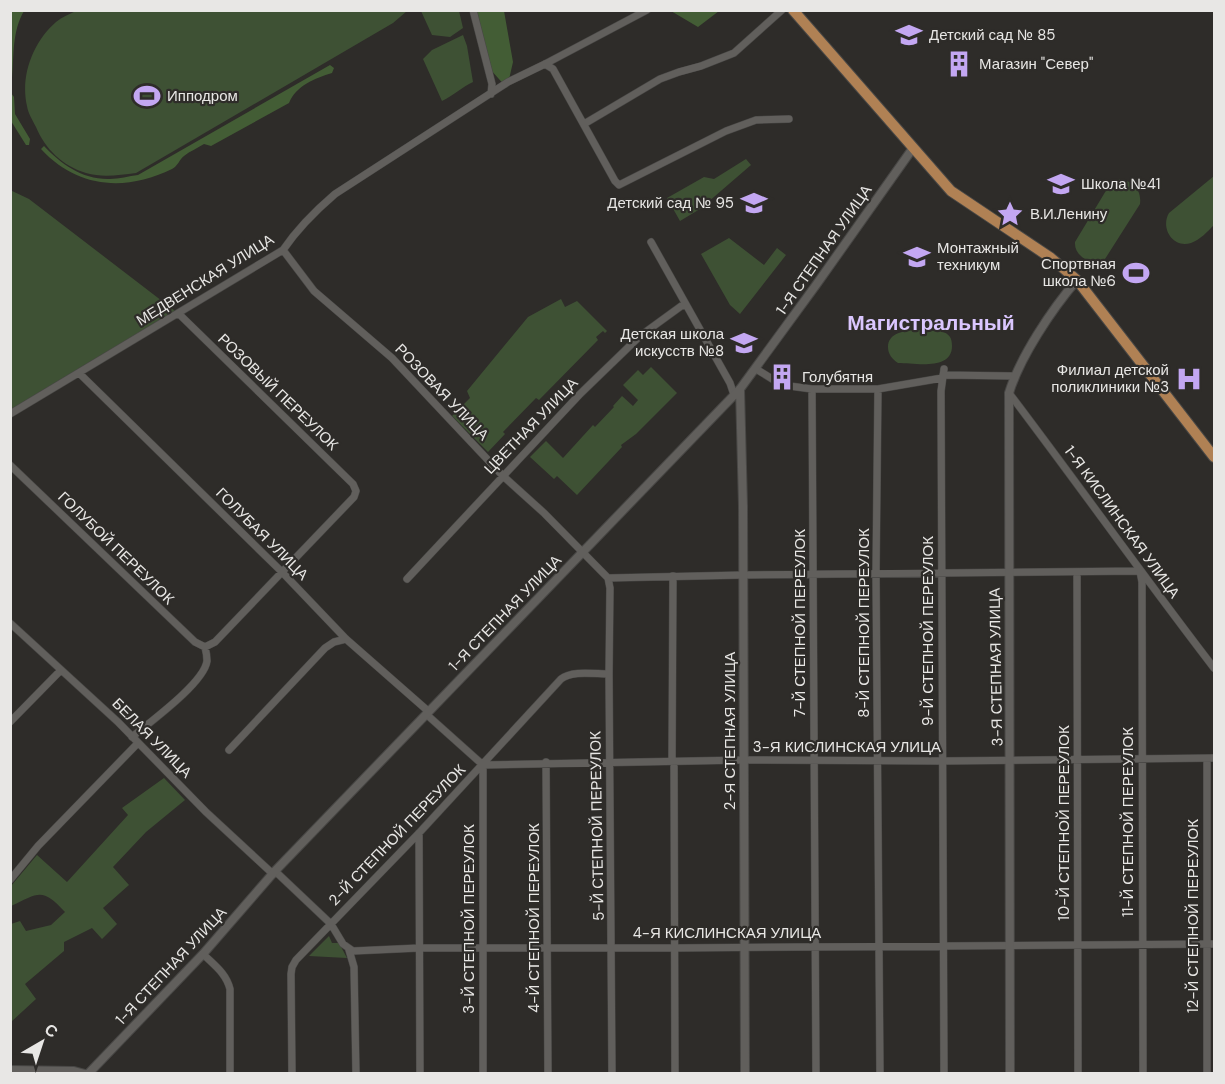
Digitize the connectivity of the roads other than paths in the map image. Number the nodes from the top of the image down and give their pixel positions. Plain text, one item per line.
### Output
1 (473, 10) edge
2 (647, 10) edge
3 (782, 10) edge
4 (793, 10) edge
5 (545, 64) junction
6 (491, 94) junction
7 (789, 119) dead end
8 (584, 124) junction
9 (913, 148) junction
10 (651, 242) dead end
11 (283, 250) junction
12 (1077, 280) junction
13 (684, 304) junction
14 (179, 314) junction
15 (756, 369) junction
16 (79, 373) junction
17 (943, 374) junction
18 (1014, 376) junction
19 (812, 388) junction
20 (878, 389) junction
21 (737, 392) junction
22 (1009, 393) junction
23 (10, 414) edge
24 (1215, 457) edge
25 (10, 465) edge
26 (502, 476) junction
27 (582, 553) junction
28 (1140, 571) junction
29 (282, 572) junction
30 (876, 573) junction
31 (1008, 573) junction
32 (1077, 573) junction
33 (743, 574) junction
34 (813, 574) junction
35 (941, 574) junction
36 (673, 576) junction
37 (608, 578) junction
38 (408, 579) dead end
39 (10, 623) edge
40 (346, 639) junction
41 (205, 647) junction
42 (1215, 668) edge
43 (61, 670) junction
44 (609, 674) junction
45 (427, 713) junction
46 (10, 722) edge
47 (135, 740) junction
48 (230, 750) dead end
49 (1211, 758) edge
50 (1141, 759) junction
51 (744, 760) junction
52 (1077, 760) junction
53 (673, 761) junction
54 (814, 761) junction
55 (878, 761) junction
56 (942, 761) junction
57 (1010, 761) junction
58 (546, 762) junction
59 (610, 762) junction
60 (483, 765) junction
61 (419, 833) junction
62 (274, 873) junction
63 (10, 880) edge
64 (331, 924) junction
65 (1206, 944) junction
66 (1215, 944) edge
67 (1010, 945) junction
68 (1078, 945) junction
69 (1142, 945) junction
70 (815, 946) junction
71 (879, 946) junction
72 (943, 946) junction
73 (611, 947) junction
74 (744, 947) junction
75 (419, 948) junction
76 (675, 948) junction
77 (482, 949) junction
78 (547, 949) junction
79 (349, 950) junction
80 (203, 954) junction
81 (10, 1070) edge
82 (86, 1074) edge
83 (230, 1074) edge
84 (292, 1074) edge
85 (356, 1074) edge
86 (420, 1074) edge
87 (483, 1074) edge
88 (548, 1074) edge
89 (612, 1074) edge
90 (675, 1074) edge
91 (745, 1074) edge
92 (816, 1074) edge
93 (880, 1074) edge
94 (944, 1074) edge
95 (1010, 1074) edge
96 (1078, 1074) edge
97 (1143, 1074) edge
98 (1207, 1074) edge

1 - 6 street
2 - 5 street, МЕДВЕНСКАЯ УЛИЦА
3 - 8 street
4 - 9 main road
5 - 6 street, МЕДВЕНСКАЯ УЛИЦА
5 - 8 street
6 - 11 street, МЕДВЕНСКАЯ УЛИЦА
7 - 8 street
9 - 12 main road
9 - 15 street, 1-Я СТЕПНАЯ УЛИЦА
10 - 13 street
11 - 14 street, МЕДВЕНСКАЯ УЛИЦА
11 - 26 street, РОЗОВАЯ УЛИЦА
12 - 18 street, 3-Я СТЕПНАЯ УЛИЦА
12 - 24 main road
13 - 21 street
13 - 26 street, ЦВЕТНАЯ УЛИЦА
14 - 16 street, МЕДВЕНСКАЯ УЛИЦА
14 - 29 street, РОЗОВЫЙ ПЕРЕУЛОК
15 - 19 street
15 - 21 street, 1-Я СТЕПНАЯ УЛИЦА
16 - 23 street, МЕДВЕНСКАЯ УЛИЦА
16 - 29 street, ГОЛУБАЯ УЛИЦА
17 - 18 street
17 - 20 street
17 - 35 street, 9-Й СТЕПНОЙ ПЕРЕУЛОК
18 - 22 street, 3-Я СТЕПНАЯ УЛИЦА
19 - 20 street
19 - 34 street, 7-Й СТЕПНОЙ ПЕРЕУЛОК
20 - 30 street, 8-Й СТЕПНОЙ ПЕРЕУЛОК
21 - 27 street, 1-Я СТЕПНАЯ УЛИЦА
21 - 33 street, 2-Я СТЕПНАЯ УЛИЦА
22 - 28 street, 1-Я КИСЛИНСКАЯ УЛИЦА
22 - 31 street, 3-Я СТЕПНАЯ УЛИЦА
25 - 41 street, ГОЛУБОЙ ПЕРЕУЛОК
26 - 27 street, РОЗОВАЯ УЛИЦА
26 - 38 street, ЦВЕТНАЯ УЛИЦА
27 - 37 street, РОЗОВАЯ УЛИЦА
27 - 45 street, 1-Я СТЕПНАЯ УЛИЦА
28 - 32 street
28 - 42 street, 1-Я КИСЛИНСКАЯ УЛИЦА
28 - 50 street, 11-Й СТЕПНОЙ ПЕРЕУЛОК
29 - 40 street, ГОЛУБАЯ УЛИЦА
29 - 41 street
30 - 34 street
30 - 35 street
30 - 55 street, 8-Й СТЕПНОЙ ПЕРЕУЛОК
31 - 32 street
31 - 35 street
31 - 57 street, 3-Я СТЕПНАЯ УЛИЦА
32 - 52 street, 10-Й СТЕПНОЙ ПЕРЕУЛОК
33 - 34 street
33 - 36 street
33 - 51 street, 2-Я СТЕПНАЯ УЛИЦА
34 - 54 street, 7-Й СТЕПНОЙ ПЕРЕУЛОК
35 - 56 street, 9-Й СТЕПНОЙ ПЕРЕУЛОК
36 - 37 street
36 - 53 street
37 - 44 street, 5-Й СТЕПНОЙ ПЕРЕУЛОК
39 - 43 street, БЕЛАЯ УЛИЦА
40 - 45 street, ГОЛУБАЯ УЛИЦА
40 - 48 street
41 - 47 street
43 - 46 street
43 - 47 street, БЕЛАЯ УЛИЦА
44 - 59 street, 5-Й СТЕПНОЙ ПЕРЕУЛОК
44 - 60 street, 2-Й СТЕПНОЙ ПЕРЕУЛОК
45 - 60 street
45 - 62 street, 1-Я СТЕПНАЯ УЛИЦА
47 - 62 street, БЕЛАЯ УЛИЦА
47 - 63 street
49 - 50 street, 3-Я КИСЛИНСКАЯ УЛИЦА
49 - 65 street, 12-Й СТЕПНОЙ ПЕРЕУЛОК
50 - 52 street, 3-Я КИСЛИНСКАЯ УЛИЦА
50 - 69 street, 11-Й СТЕПНОЙ ПЕРЕУЛОК
51 - 53 street, 3-Я КИСЛИНСКАЯ УЛИЦА
51 - 54 street, 3-Я КИСЛИНСКАЯ УЛИЦА
51 - 74 street, 2-Я СТЕПНАЯ УЛИЦА
52 - 57 street, 3-Я КИСЛИНСКАЯ УЛИЦА
52 - 68 street, 10-Й СТЕПНОЙ ПЕРЕУЛОК
53 - 59 street, 3-Я КИСЛИНСКАЯ УЛИЦА
53 - 76 street
54 - 55 street, 3-Я КИСЛИНСКАЯ УЛИЦА
54 - 70 street, 7-Й СТЕПНОЙ ПЕРЕУЛОК
55 - 56 street, 3-Я КИСЛИНСКАЯ УЛИЦА
55 - 71 street, 8-Й СТЕПНОЙ ПЕРЕУЛОК
56 - 57 street, 3-Я КИСЛИНСКАЯ УЛИЦА
56 - 72 street, 9-Й СТЕПНОЙ ПЕРЕУЛОК
57 - 67 street, 3-Я СТЕПНАЯ УЛИЦА
58 - 59 street, 3-Я КИСЛИНСКАЯ УЛИЦА
58 - 60 street, 3-Я КИСЛИНСКАЯ УЛИЦА
58 - 78 street, 4-Й СТЕПНОЙ ПЕРЕУЛОК
59 - 73 street, 5-Й СТЕПНОЙ ПЕРЕУЛОК
60 - 61 street, 2-Й СТЕПНОЙ ПЕРЕУЛОК
60 - 77 street, 3-Й СТЕПНОЙ ПЕРЕУЛОК
61 - 64 street, 2-Й СТЕПНОЙ ПЕРЕУЛОК
61 - 75 street
62 - 64 street
62 - 80 street, 1-Я СТЕПНАЯ УЛИЦА
64 - 79 street
64 - 84 street, 2-Й СТЕПНОЙ ПЕРЕУЛОК
65 - 66 street, 4-Я КИСЛИНСКАЯ УЛИЦА
65 - 69 street, 4-Я КИСЛИНСКАЯ УЛИЦА
65 - 98 street, 12-Й СТЕПНОЙ ПЕРЕУЛОК
67 - 68 street, 4-Я КИСЛИНСКАЯ УЛИЦА
67 - 72 street, 4-Я КИСЛИНСКАЯ УЛИЦА
67 - 95 street, 3-Я СТЕПНАЯ УЛИЦА
68 - 69 street, 4-Я КИСЛИНСКАЯ УЛИЦА
68 - 96 street, 10-Й СТЕПНОЙ ПЕРЕУЛОК
69 - 97 street, 11-Й СТЕПНОЙ ПЕРЕУЛОК
70 - 71 street, 4-Я КИСЛИНСКАЯ УЛИЦА
70 - 74 street, 4-Я КИСЛИНСКАЯ УЛИЦА
70 - 92 street, 7-Й СТЕПНОЙ ПЕРЕУЛОК
71 - 72 street, 4-Я КИСЛИНСКАЯ УЛИЦА
71 - 93 street, 8-Й СТЕПНОЙ ПЕРЕУЛОК
72 - 94 street, 9-Й СТЕПНОЙ ПЕРЕУЛОК
73 - 76 street, 4-Я КИСЛИНСКАЯ УЛИЦА
73 - 78 street, 4-Я КИСЛИНСКАЯ УЛИЦА
73 - 89 street, 5-Й СТЕПНОЙ ПЕРЕУЛОК
74 - 76 street, 4-Я КИСЛИНСКАЯ УЛИЦА
74 - 91 street, 2-Я СТЕПНАЯ УЛИЦА
75 - 77 street, 4-Я КИСЛИНСКАЯ УЛИЦА
75 - 79 street, 4-Я КИСЛИНСКАЯ УЛИЦА
75 - 86 street
76 - 90 street
77 - 78 street, 4-Я КИСЛИНСКАЯ УЛИЦА
77 - 87 street, 3-Й СТЕПНОЙ ПЕРЕУЛОК
78 - 88 street, 4-Й СТЕПНОЙ ПЕРЕУЛОК
79 - 85 street
80 - 82 street, 1-Я СТЕПНАЯ УЛИЦА
80 - 83 street
81 - 82 street

